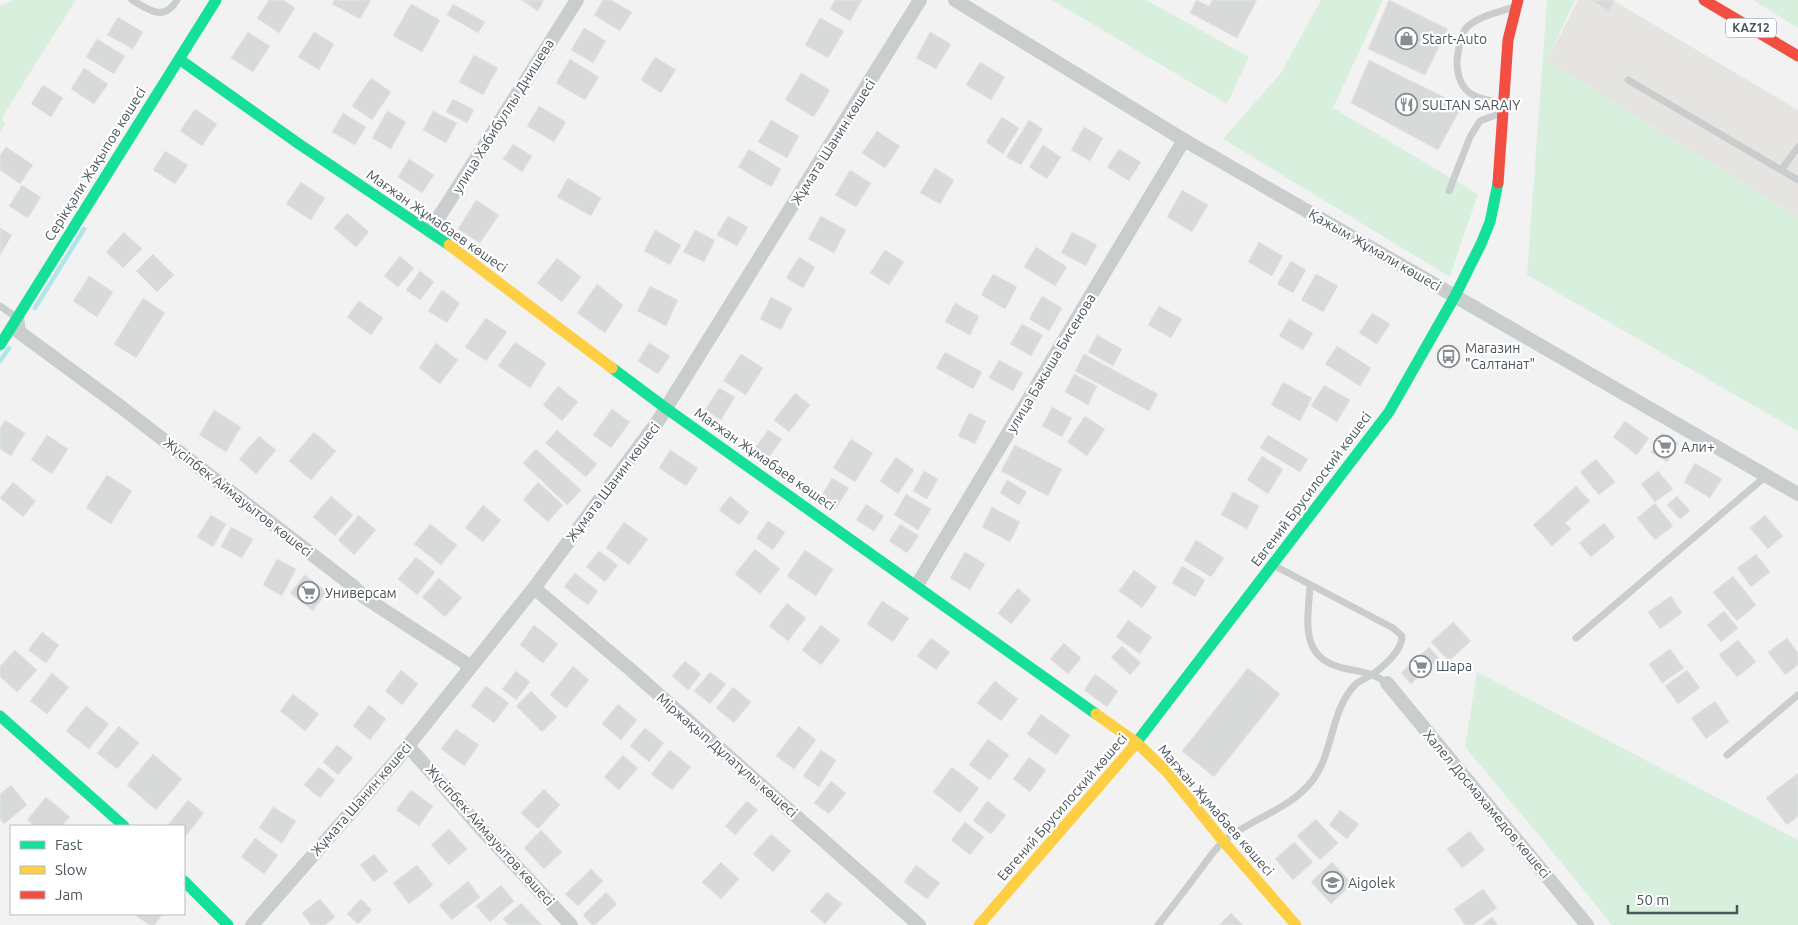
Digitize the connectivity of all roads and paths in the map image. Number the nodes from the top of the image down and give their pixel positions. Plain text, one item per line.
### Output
1 (132, 0) edge
2 (177, 0) edge
3 (216, 0) edge
4 (576, 0) edge
5 (920, 0) edge
6 (955, 0) edge
7 (1704, 0) edge
8 (1517, 3) edge
9 (1798, 56) edge
10 (179, 59) junction
11 (1628, 80) dead end
12 (1502, 108) junction
13 (1184, 140) junction
14 (1798, 146) edge
15 (1782, 169) junction
16 (1798, 180) edge
17 (1449, 191) dead end
18 (430, 231) junction
19 (1455, 296) junction
20 (0, 306) edge
21 (17, 318) junction
22 (0, 345) edge
23 (667, 408) junction
24 (1766, 476) junction
25 (1798, 494) edge
26 (1273, 565) junction
27 (1310, 585) junction
28 (917, 586) junction
29 (534, 588) junction
30 (1576, 638) dead end
31 (470, 666) junction
32 (1373, 674) junction
33 (1387, 682) joint
34 (1798, 695) edge
35 (0, 716) edge
36 (1137, 743) junction
37 (408, 746) junction
38 (1727, 755) dead end
39 (123, 825) edge
40 (1223, 842) junction
41 (185, 882) edge
42 (228, 925) edge
43 (252, 925) edge
44 (571, 925) edge
45 (919, 925) edge
46 (979, 925) edge
47 (1158, 925) edge
48 (1296, 925) edge
49 (1587, 925) edge

1 - 2 lane
3 - 10 street, Серікқали Жақыпов көшесі
4 - 18 street, улица Хабибуллы Днишева
5 - 23 street, Жұмата Шанин көшесі
6 - 13 street, Қажым Жұмали көшесі
7 - 9 street, KAZ12
8 - 12 street, Евгений Брусилоский көшесі
8 - 12 lane
10 - 18 street, Мағжан Жұмабаев көшесі
10 - 21 street, Серікқали Жақыпов көшесі
11 - 15 lane
12 - 17 lane
12 - 19 street, Евгений Брусилоский көшесі
13 - 19 street, Қажым Жұмали көшесі
13 - 28 street, улица Бакыша Бисенова
14 - 15 lane
15 - 16 lane
18 - 23 street, Мағжан Жұмабаев көшесі
19 - 24 street, Қажым Жұмали көшесі
19 - 26 street, Евгений Брусилоский көшесі
20 - 21 lane
21 - 22 street, Серікқали Жақыпов көшесі
21 - 31 street, Жүсіпбек Аймауытов көшесі
23 - 28 street, Мағжан Жұмабаев көшесі
23 - 29 street, Жұмата Шанин көшесі
24 - 25 street, Қажым Жұмали көшесі
24 - 30 lane
26 - 27 lane
26 - 36 street, Евгений Брусилоский көшесі
27 - 32 lane
27 - 32 lane
28 - 36 street, Мағжан Жұмабаев көшесі
29 - 31 street, Жұмата Шанин көшесі
29 - 45 street, Міржақып Дұлатұлы көшесі
31 - 37 street, Жұмата Шанин көшесі
32 - 33 lane
32 - 40 lane
33 - 49 street, Халел Досмахамедов көшесі
34 - 38 lane
35 - 39 street
36 - 40 street, Мағжан Жұмабаев көшесі
36 - 46 street, Евгений Брусилоский көшесі
37 - 43 street, Жұмата Шанин көшесі
37 - 44 street, Жүсіпбек Аймауытов көшесі
40 - 47 lane
40 - 48 street, Мағжан Жұмабаев көшесі
41 - 42 street

